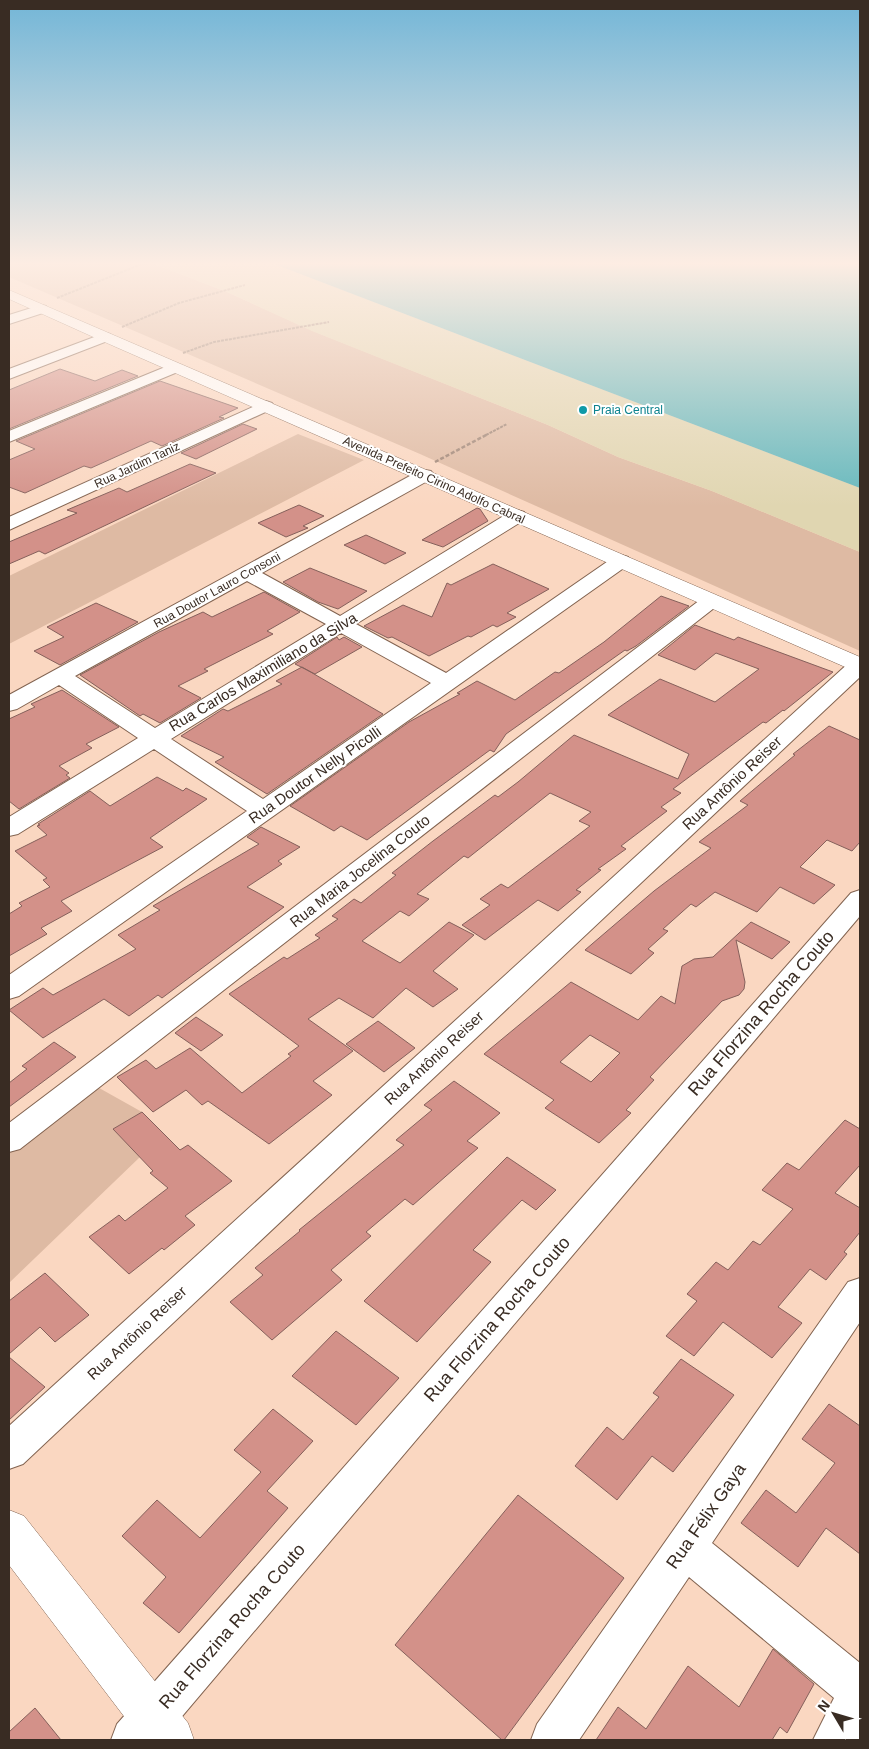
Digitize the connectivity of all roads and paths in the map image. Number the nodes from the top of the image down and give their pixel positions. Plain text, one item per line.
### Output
1 (84, 344) edge
2 (134, 344) edge
3 (211, 344) edge
4 (176, 362) junction
5 (9, 374) edge
6 (266, 406) junction
7 (507, 424) dead end
8 (9, 437) edge
9 (428, 470) junction
10 (517, 516) junction
11 (9, 524) edge
12 (621, 561) junction
13 (248, 572) junction
14 (711, 601) junction
15 (341, 624) junction
16 (860, 665) edge
17 (60, 676) junction
18 (447, 683) junction
19 (9, 704) edge
20 (154, 738) junction
21 (264, 811) junction
22 (9, 828) edge
23 (860, 899) edge
24 (9, 989) edge
25 (9, 1140) edge
26 (860, 1293) edge
27 (9, 1451) edge
28 (9, 1531) edge
29 (685, 1548) junction
30 (860, 1692) edge
31 (152, 1733) edge
32 (553, 1740) edge
33 (835, 1740) edge

1 - 5 street
2 - 4 main road, Avenida Prefeito Cirino Adolfo Cabral
3 - 4 path
4 - 6 main road, Avenida Prefeito Cirino Adolfo Cabral
4 - 8 street
6 - 9 main road, Avenida Prefeito Cirino Adolfo Cabral
6 - 11 street, Rua Jardim Taniz
7 - 9 path
9 - 10 main road, Avenida Prefeito Cirino Adolfo Cabral
9 - 13 street, Rua Doutor Lauro Consoni
10 - 12 main road, Avenida Prefeito Cirino Adolfo Cabral
10 - 15 street, Rua Carlos Maximiliano da Silva
12 - 14 main road, Avenida Prefeito Cirino Adolfo Cabral
12 - 18 street, Rua Doutor Nelly Picolli
13 - 15 street
13 - 17 street, Rua Doutor Lauro Consoni
14 - 16 main road, Avenida Prefeito Cirino Adolfo Cabral
14 - 25 street, Rua Maria Jocelina Couto
15 - 18 street
15 - 20 street, Rua Carlos Maximiliano da Silva
16 - 27 street, Rua Antônio Reiser
17 - 19 street, Rua Doutor Lauro Consoni
17 - 20 street
18 - 21 street, Rua Doutor Nelly Picolli
20 - 21 street
20 - 22 street, Rua Carlos Maximiliano da Silva
21 - 24 street, Rua Doutor Nelly Picolli
23 - 31 street, Rua Florzina Rocha Couto
26 - 29 street, Rua Félix Gaya
28 - 31 main road
29 - 30 street
29 - 32 street, Rua Félix Gaya
30 - 33 street

